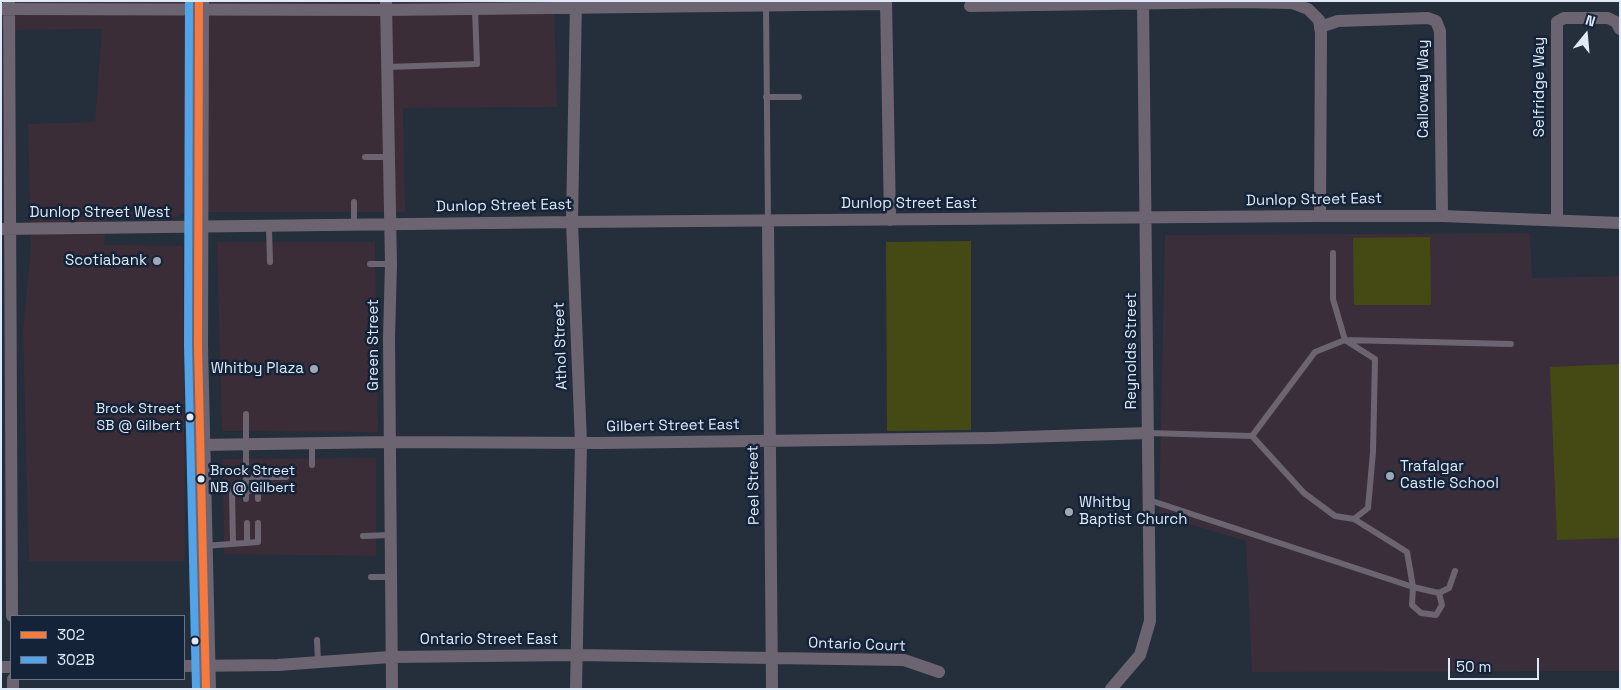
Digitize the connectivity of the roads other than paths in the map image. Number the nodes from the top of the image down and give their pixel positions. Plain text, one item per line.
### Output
1 (1143, 2) edge
2 (886, 3) edge
3 (576, 4) edge
4 (96, 5) edge
5 (199, 5) edge
6 (287, 5) edge
7 (386, 5) edge
8 (766, 6) junction
9 (970, 6) dead end
10 (6, 7) edge
11 (475, 9) junction
12 (1320, 27) junction
13 (1620, 30) edge
14 (387, 67) junction
15 (766, 97) junction
16 (799, 97) dead end
17 (365, 157) dead end
18 (388, 157) junction
19 (354, 202) dead end
20 (1320, 216) junction
21 (1442, 216) junction
22 (1147, 219) junction
23 (890, 220) junction
24 (1557, 220) junction
25 (768, 221) junction
26 (572, 222) junction
27 (1620, 223) edge
28 (389, 224) junction
29 (354, 225) junction
30 (269, 227) junction
31 (199, 228) junction
32 (5, 230) edge
33 (1333, 253) dead end
34 (270, 262) dead end
35 (370, 264) dead end
36 (391, 264) junction
37 (1345, 340) junction
38 (1511, 344) dead end
39 (246, 414) dead end
40 (1148, 434) junction
41 (1252, 436) junction
42 (769, 440) junction
43 (390, 442) junction
44 (581, 443) junction
45 (312, 444) junction
46 (199, 445) junction
47 (245, 445) junction
48 (6, 448) edge
49 (312, 465) dead end
50 (246, 477) junction
51 (286, 477) dead end
52 (246, 490) junction
53 (246, 499) dead end
54 (258, 499) dead end
55 (1149, 500) junction
56 (1354, 519) junction
57 (258, 522) dead end
58 (247, 523) dead end
59 (391, 535) junction
60 (363, 536) dead end
61 (247, 543) junction
62 (233, 544) junction
63 (203, 546) junction
64 (1455, 571) dead end
65 (371, 577) dead end
66 (391, 577) junction
67 (1413, 587) junction
68 (1439, 593) junction
69 (12, 615) edge
70 (317, 640) dead end
71 (576, 655) junction
72 (390, 657) junction
73 (773, 658) junction
74 (318, 661) junction
75 (185, 666) edge
76 (206, 666) junction
77 (939, 672) dead end
78 (206, 689) edge
79 (392, 689) edge
80 (576, 689) edge
81 (772, 689) edge
82 (1111, 689) edge

1 - 9 street
1 - 12 street
1 - 22 street, Reynolds Street
2 - 8 street
2 - 23 street
3 - 8 street
3 - 11 street
3 - 26 street, Athol Street
4 - 5 street
4 - 10 street
5 - 6 street
5 - 31 main road
6 - 7 street
7 - 11 street
7 - 14 street, Green Street
8 - 15 lane
10 - 32 street
11 - 14 lane
12 - 20 street
12 - 21 street, Calloway Way
13 - 24 street, Selfridge Way
14 - 18 street, Green Street
15 - 16 lane
15 - 25 lane
17 - 18 lane
18 - 28 street, Green Street
19 - 29 lane
20 - 21 street, Dunlop Street East
20 - 22 street, Dunlop Street East
21 - 24 street, Dunlop Street East
22 - 23 street, Dunlop Street East
22 - 40 street, Reynolds Street
23 - 25 street, Dunlop Street East
24 - 27 street, Dunlop Street East
25 - 26 street, Dunlop Street East
25 - 42 street, Peel Street
26 - 28 street, Dunlop Street East
26 - 44 street, Athol Street
28 - 29 street, Dunlop Street East
28 - 36 street, Green Street
29 - 30 street, Dunlop Street East
30 - 31 street, Dunlop Street East
30 - 34 lane
31 - 32 street, Dunlop Street West
31 - 46 main road
32 - 48 street
33 - 37 lane
35 - 36 lane
36 - 43 street, Green Street
37 - 38 lane
37 - 41 lane
37 - 56 lane
39 - 47 lane
40 - 41 lane
40 - 42 street, Gilbert Street East
40 - 55 street, Reynolds Street
41 - 56 lane
42 - 44 street, Gilbert Street East
42 - 73 street, Peel Street
43 - 44 street, Gilbert Street East
43 - 45 street, Gilbert Street East
43 - 59 street, Green Street
44 - 71 street, Athol Street
45 - 47 street, Gilbert Street East
45 - 49 lane
46 - 47 street, Gilbert Street East
46 - 63 main road
47 - 50 lane
48 - 69 street
50 - 51 lane
50 - 52 lane
52 - 53 lane
52 - 54 lane
52 - 62 lane
55 - 67 lane
55 - 82 street, Reynolds Street
56 - 67 lane
57 - 61 lane
58 - 61 lane
59 - 60 lane
59 - 66 street, Green Street
61 - 62 lane
62 - 63 lane
63 - 76 main road
64 - 68 lane
65 - 66 lane
66 - 72 street, Green Street
67 - 68 lane
67 - 68 lane
70 - 74 lane
71 - 72 street, Ontario Street East
71 - 73 street, Ontario Street East
71 - 80 street, Athol Street
72 - 74 street, Ontario Street East
72 - 79 street, Green Street
73 - 77 street, Ontario Court
73 - 81 street, Peel Street
74 - 76 street, Ontario Street East
75 - 76 street, Ontario Street East
76 - 78 main road

